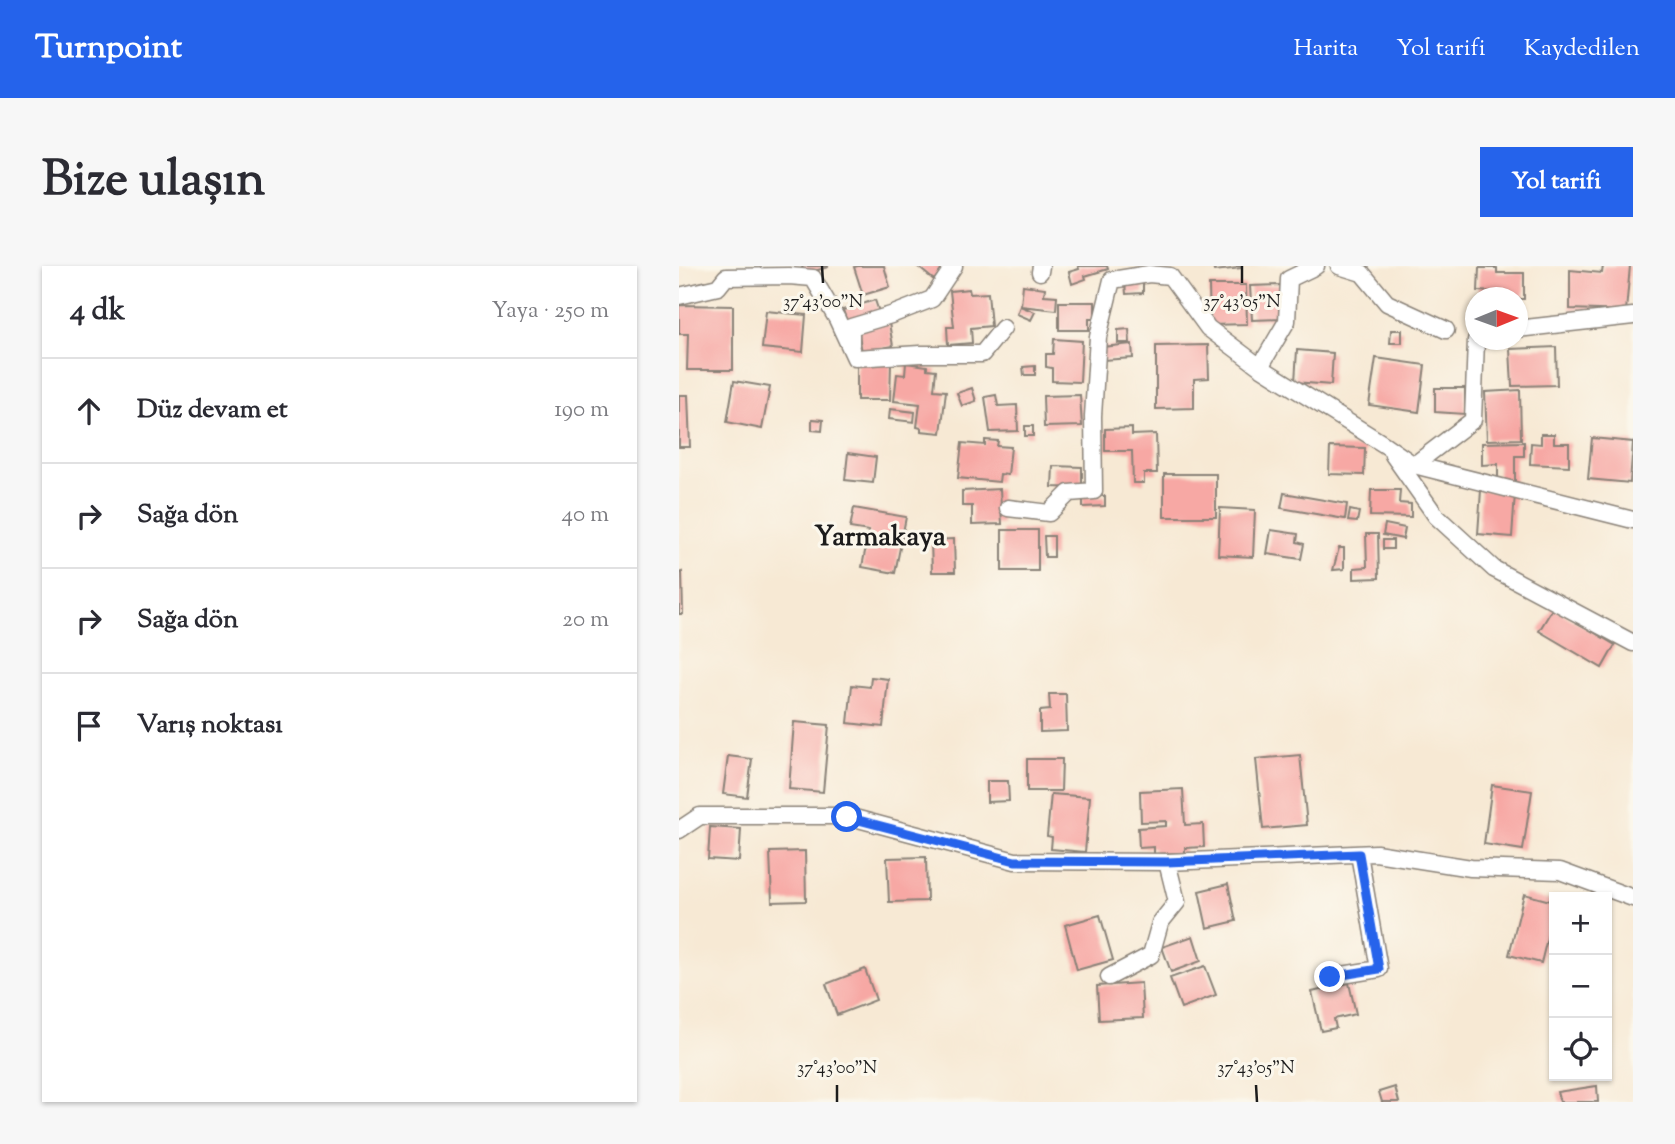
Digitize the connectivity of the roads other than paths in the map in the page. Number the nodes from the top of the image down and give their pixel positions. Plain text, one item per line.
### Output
1 (954, 266) edge
2 (1316, 266) edge
3 (1339, 266) edge
4 (1152, 270) edge
5 (726, 272) edge
6 (679, 296) edge
7 (1633, 316) edge
8 (1003, 328) dead end
9 (1528, 328) edge
10 (1446, 330) dead end
11 (852, 349) junction
12 (1476, 350) edge
13 (1260, 367) junction
14 (1385, 445) junction
15 (1414, 465) junction
16 (1008, 508) dead end
17 (1633, 520) edge
18 (1633, 643) edge
19 (679, 830) edge
20 (1359, 854) junction
21 (1167, 862) junction
22 (1633, 898) edge
23 (1109, 977) dead end
24 (1330, 977) dead end

1 - 11 street
2 - 13 street
3 - 10 street
4 - 13 street
4 - 16 street
5 - 6 street
5 - 11 street
7 - 9 street
8 - 11 street
12 - 15 street
13 - 14 street
14 - 15 street
14 - 18 street
15 - 17 street
19 - 21 street
20 - 21 street
20 - 22 street
20 - 24 street
21 - 23 street

